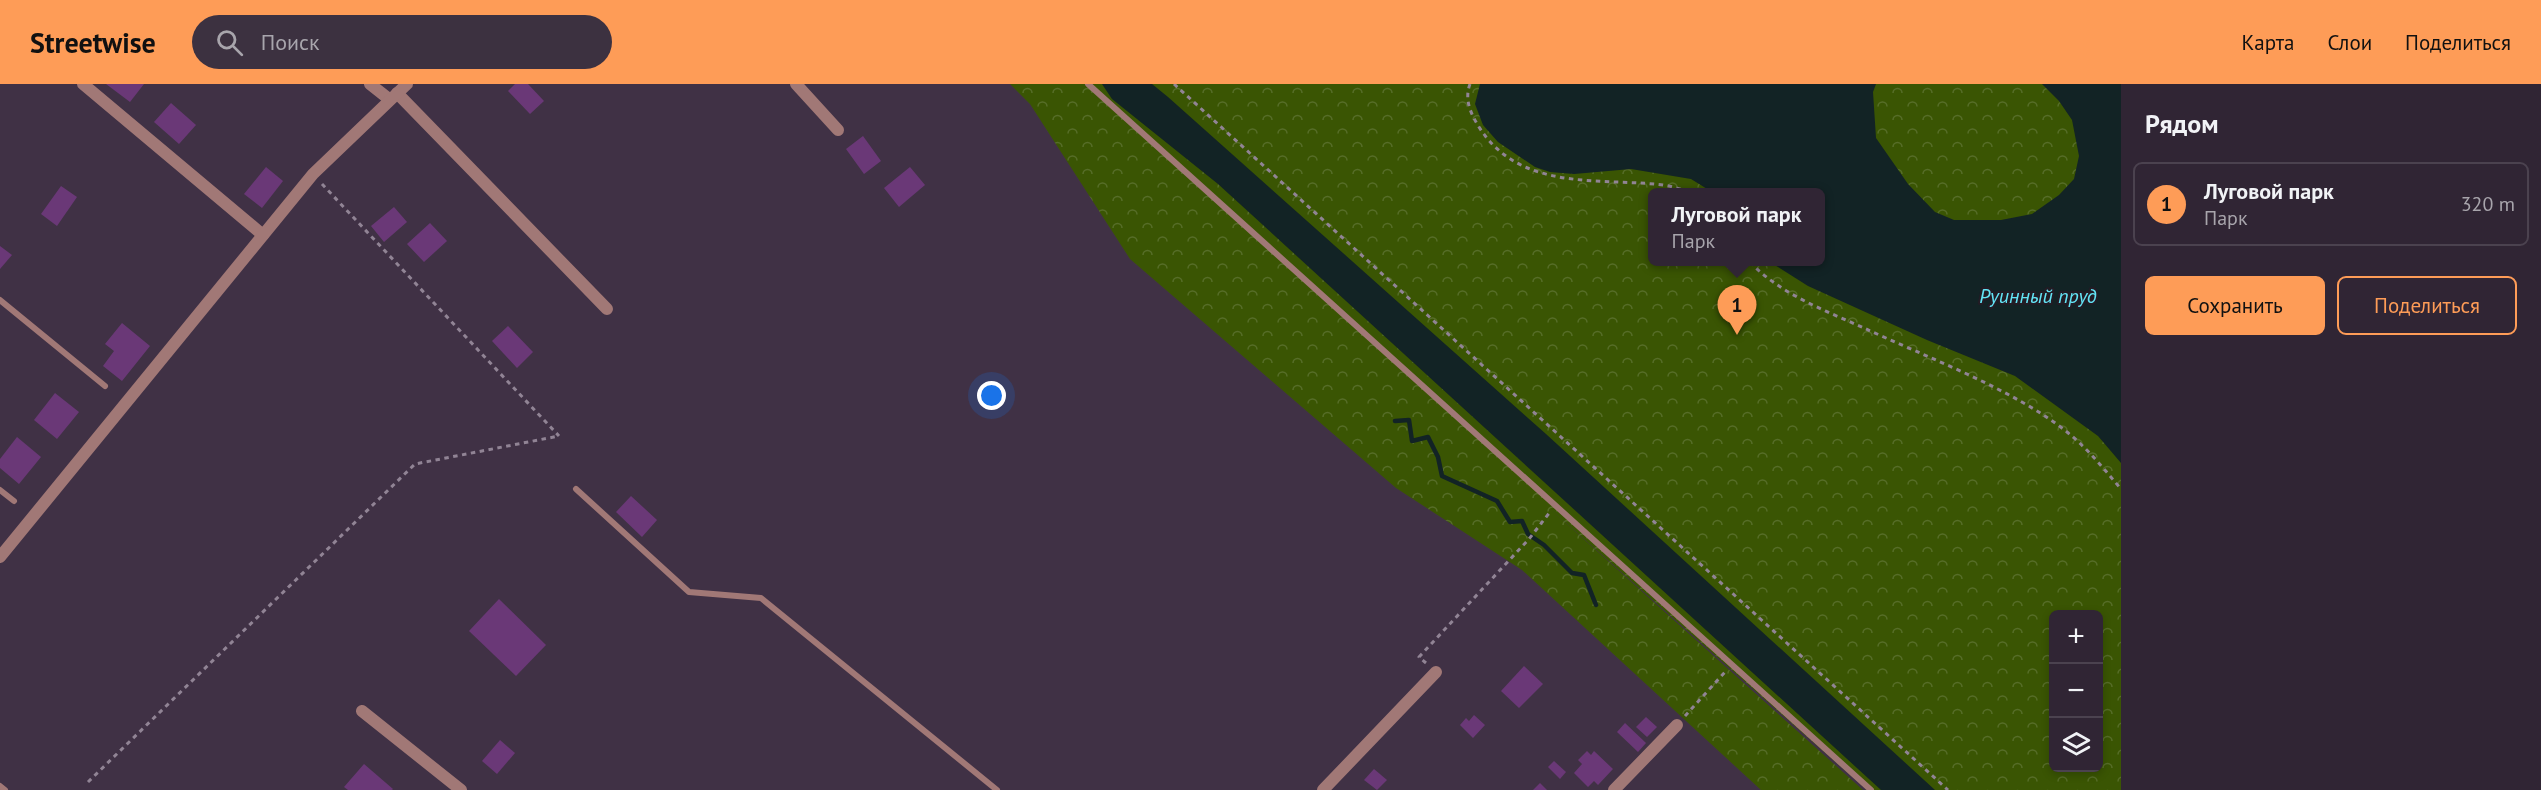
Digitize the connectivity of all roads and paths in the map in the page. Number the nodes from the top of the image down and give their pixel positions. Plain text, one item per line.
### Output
1 (83, 84) edge
2 (370, 84) edge
3 (407, 84) edge
4 (796, 84) edge
5 (1088, 84) edge
6 (1174, 84) edge
7 (1470, 84) edge
8 (393, 96) junction
9 (838, 130) dead end
10 (313, 174) junction
11 (1676, 188) edge
12 (263, 235) junction
13 (1756, 266) edge
14 (0, 300) edge
15 (607, 309) dead end
16 (105, 386) dead end
17 (0, 489) edge
18 (576, 489) dead end
19 (2121, 489) edge
20 (14, 501) dead end
21 (1555, 505) junction
22 (0, 557) edge
23 (1732, 664) junction
24 (1436, 672) joint
25 (362, 711) dead end
26 (1677, 725) joint
27 (88, 782) dead end
28 (0, 786) edge
29 (5, 790) edge
30 (461, 790) edge
31 (997, 790) edge
32 (1323, 790) edge
33 (1614, 790) edge
34 (1872, 790) edge
35 (1948, 790) edge

1 - 12 street
2 - 8 street
3 - 8 street
4 - 9 street
5 - 21 lane
6 - 35 path
7 - 11 path
8 - 10 street
8 - 15 street
10 - 12 street
10 - 27 path
12 - 22 street
13 - 19 path
14 - 16 lane
17 - 20 lane
18 - 31 lane
21 - 23 lane
21 - 24 path
23 - 26 path
23 - 34 lane
24 - 32 street
25 - 30 street
26 - 33 street
28 - 29 lane

